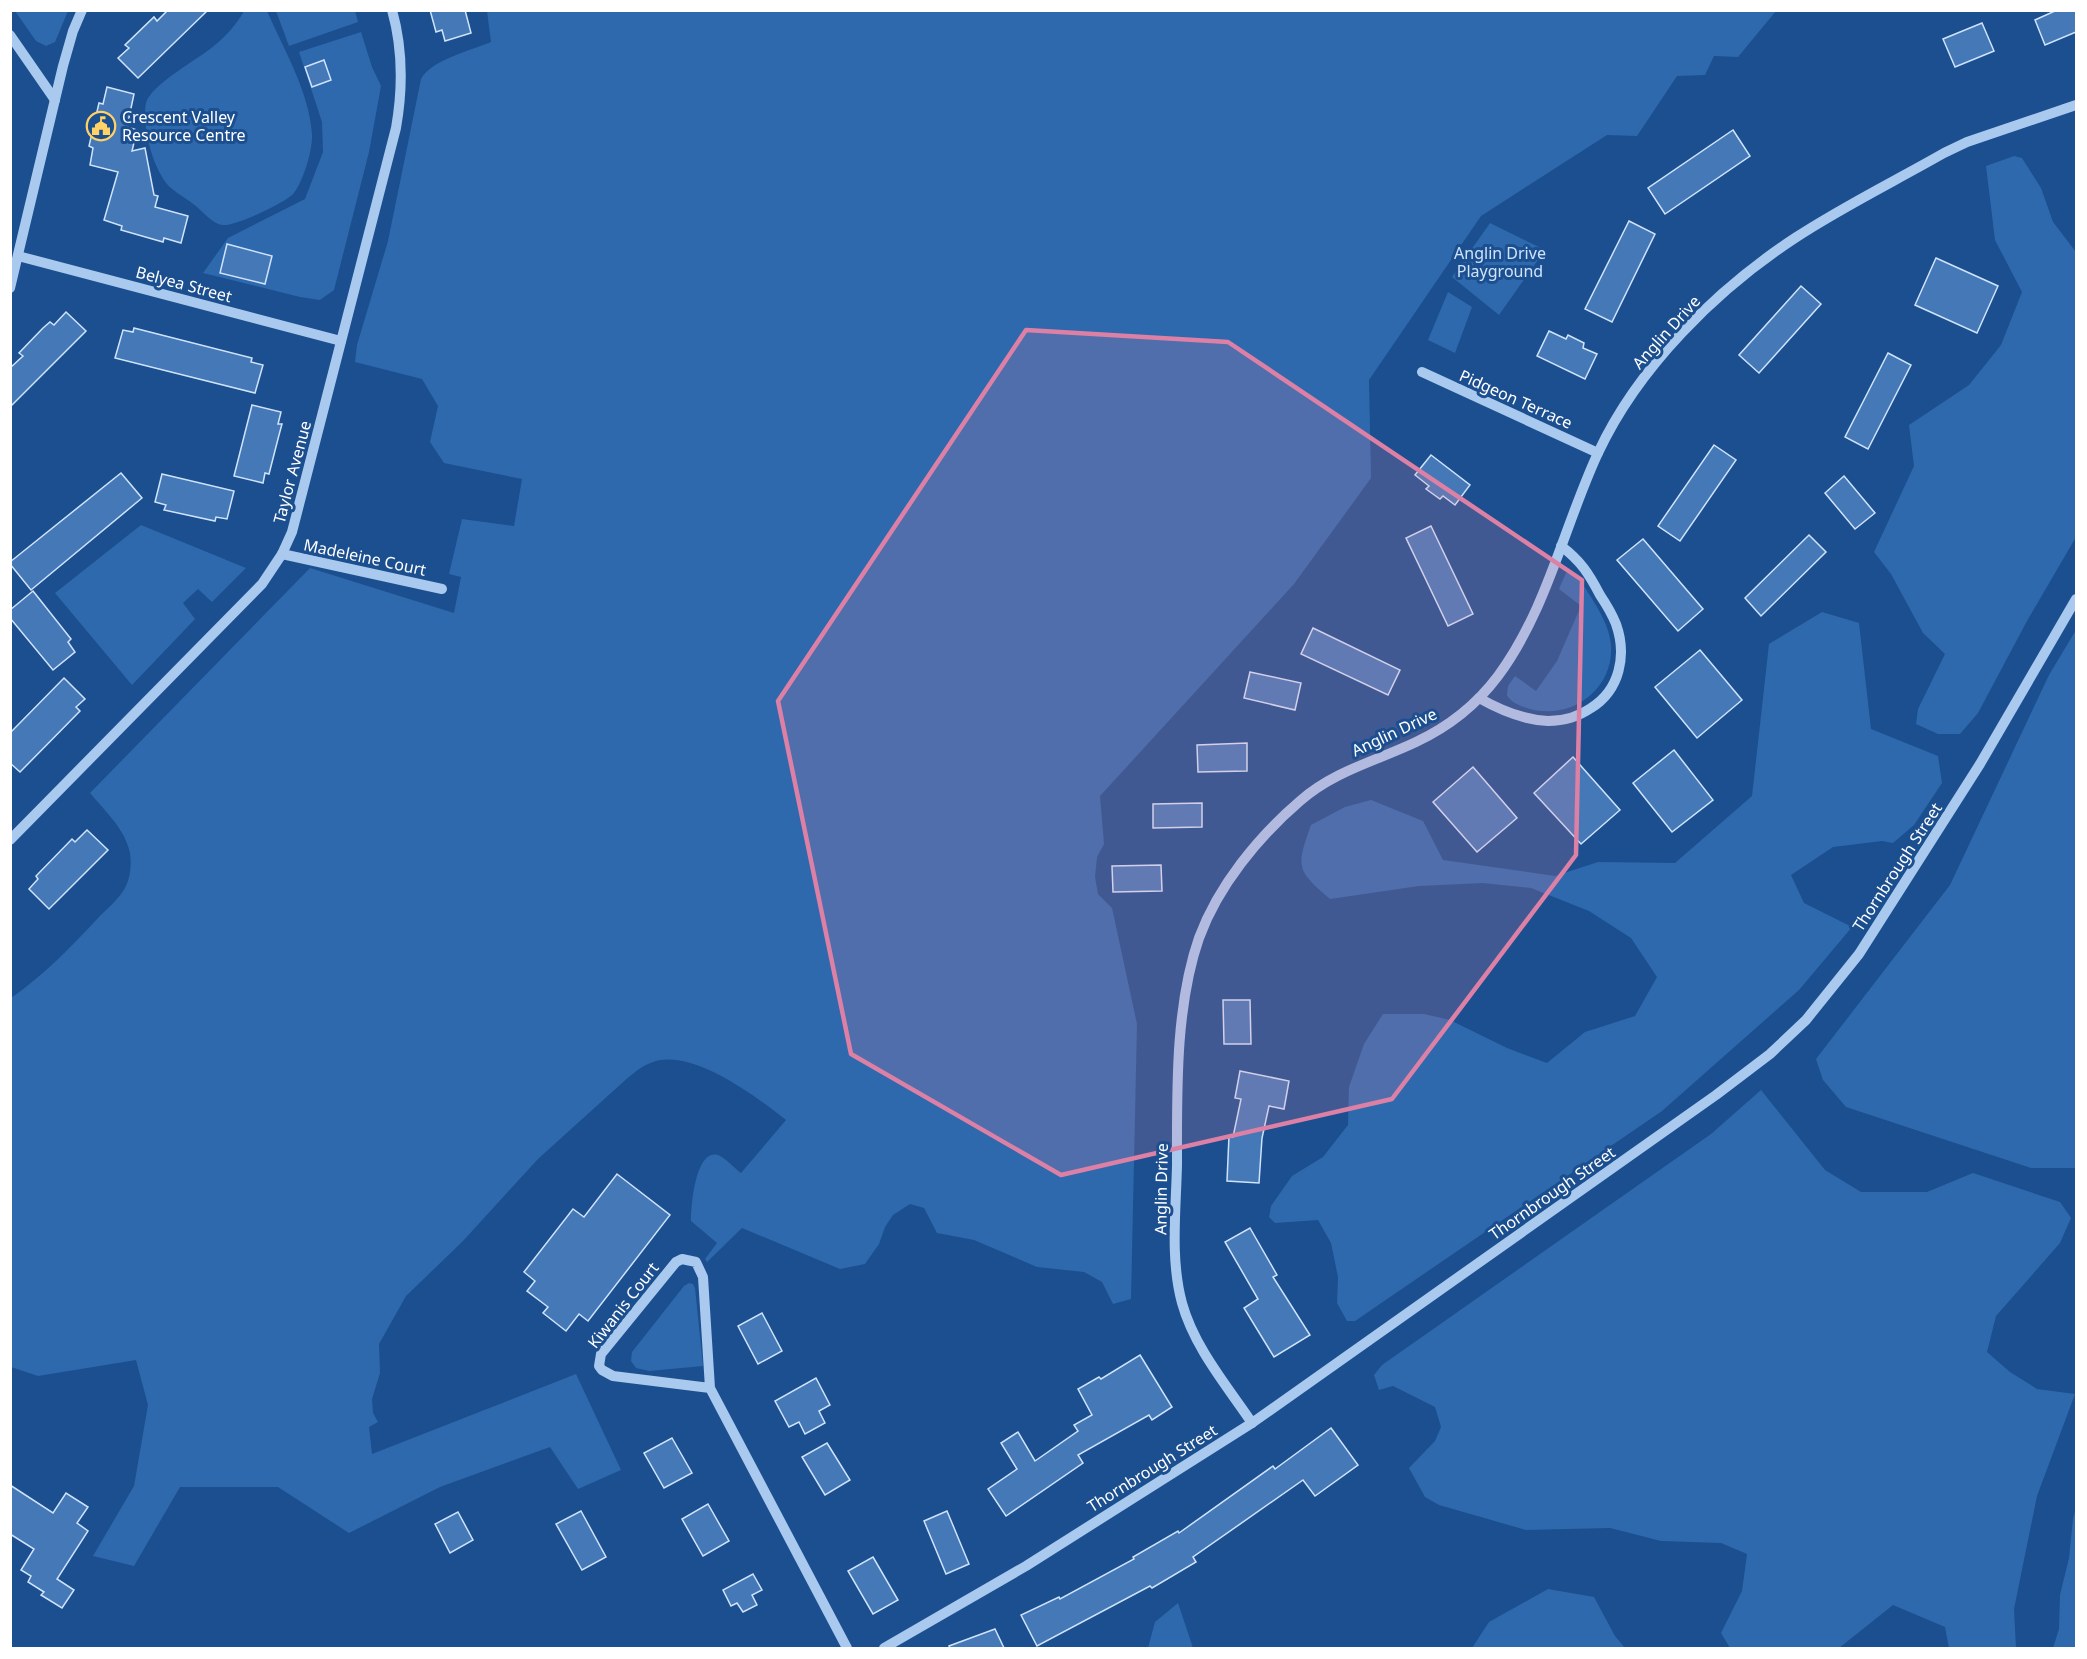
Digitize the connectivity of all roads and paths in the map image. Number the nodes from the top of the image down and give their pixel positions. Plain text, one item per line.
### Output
1 (81, 10) edge
2 (392, 10) edge
3 (10, 35) edge
4 (55, 100) junction
5 (2076, 105) edge
6 (18, 256) junction
7 (10, 288) edge
8 (341, 341) junction
9 (1422, 372) dead end
10 (1598, 453) junction
11 (1561, 546) junction
12 (282, 554) junction
13 (442, 589) dead end
14 (2076, 599) edge
15 (1479, 698) junction
16 (10, 840) edge
17 (710, 1388) junction
18 (1252, 1423) junction
19 (847, 1648) edge
20 (884, 1648) edge

1 - 4 street
2 - 8 street, Taylor Avenue
3 - 4 street
4 - 6 street
5 - 10 street, Anglin Drive
6 - 7 street
6 - 8 street, Belyea Street
8 - 12 street, Taylor Avenue
9 - 10 street, Pidgeon Terrace
10 - 11 street, Anglin Drive
11 - 15 street, Anglin Drive
11 - 15 street
12 - 13 street, Madeleine Court
12 - 16 street, Taylor Avenue
14 - 18 street, Thornbrough Street
15 - 18 street, Anglin Drive
17 - 17 street, Kiwanis Court
17 - 19 street, Kiwanis Court
18 - 20 street, Thornbrough Street

